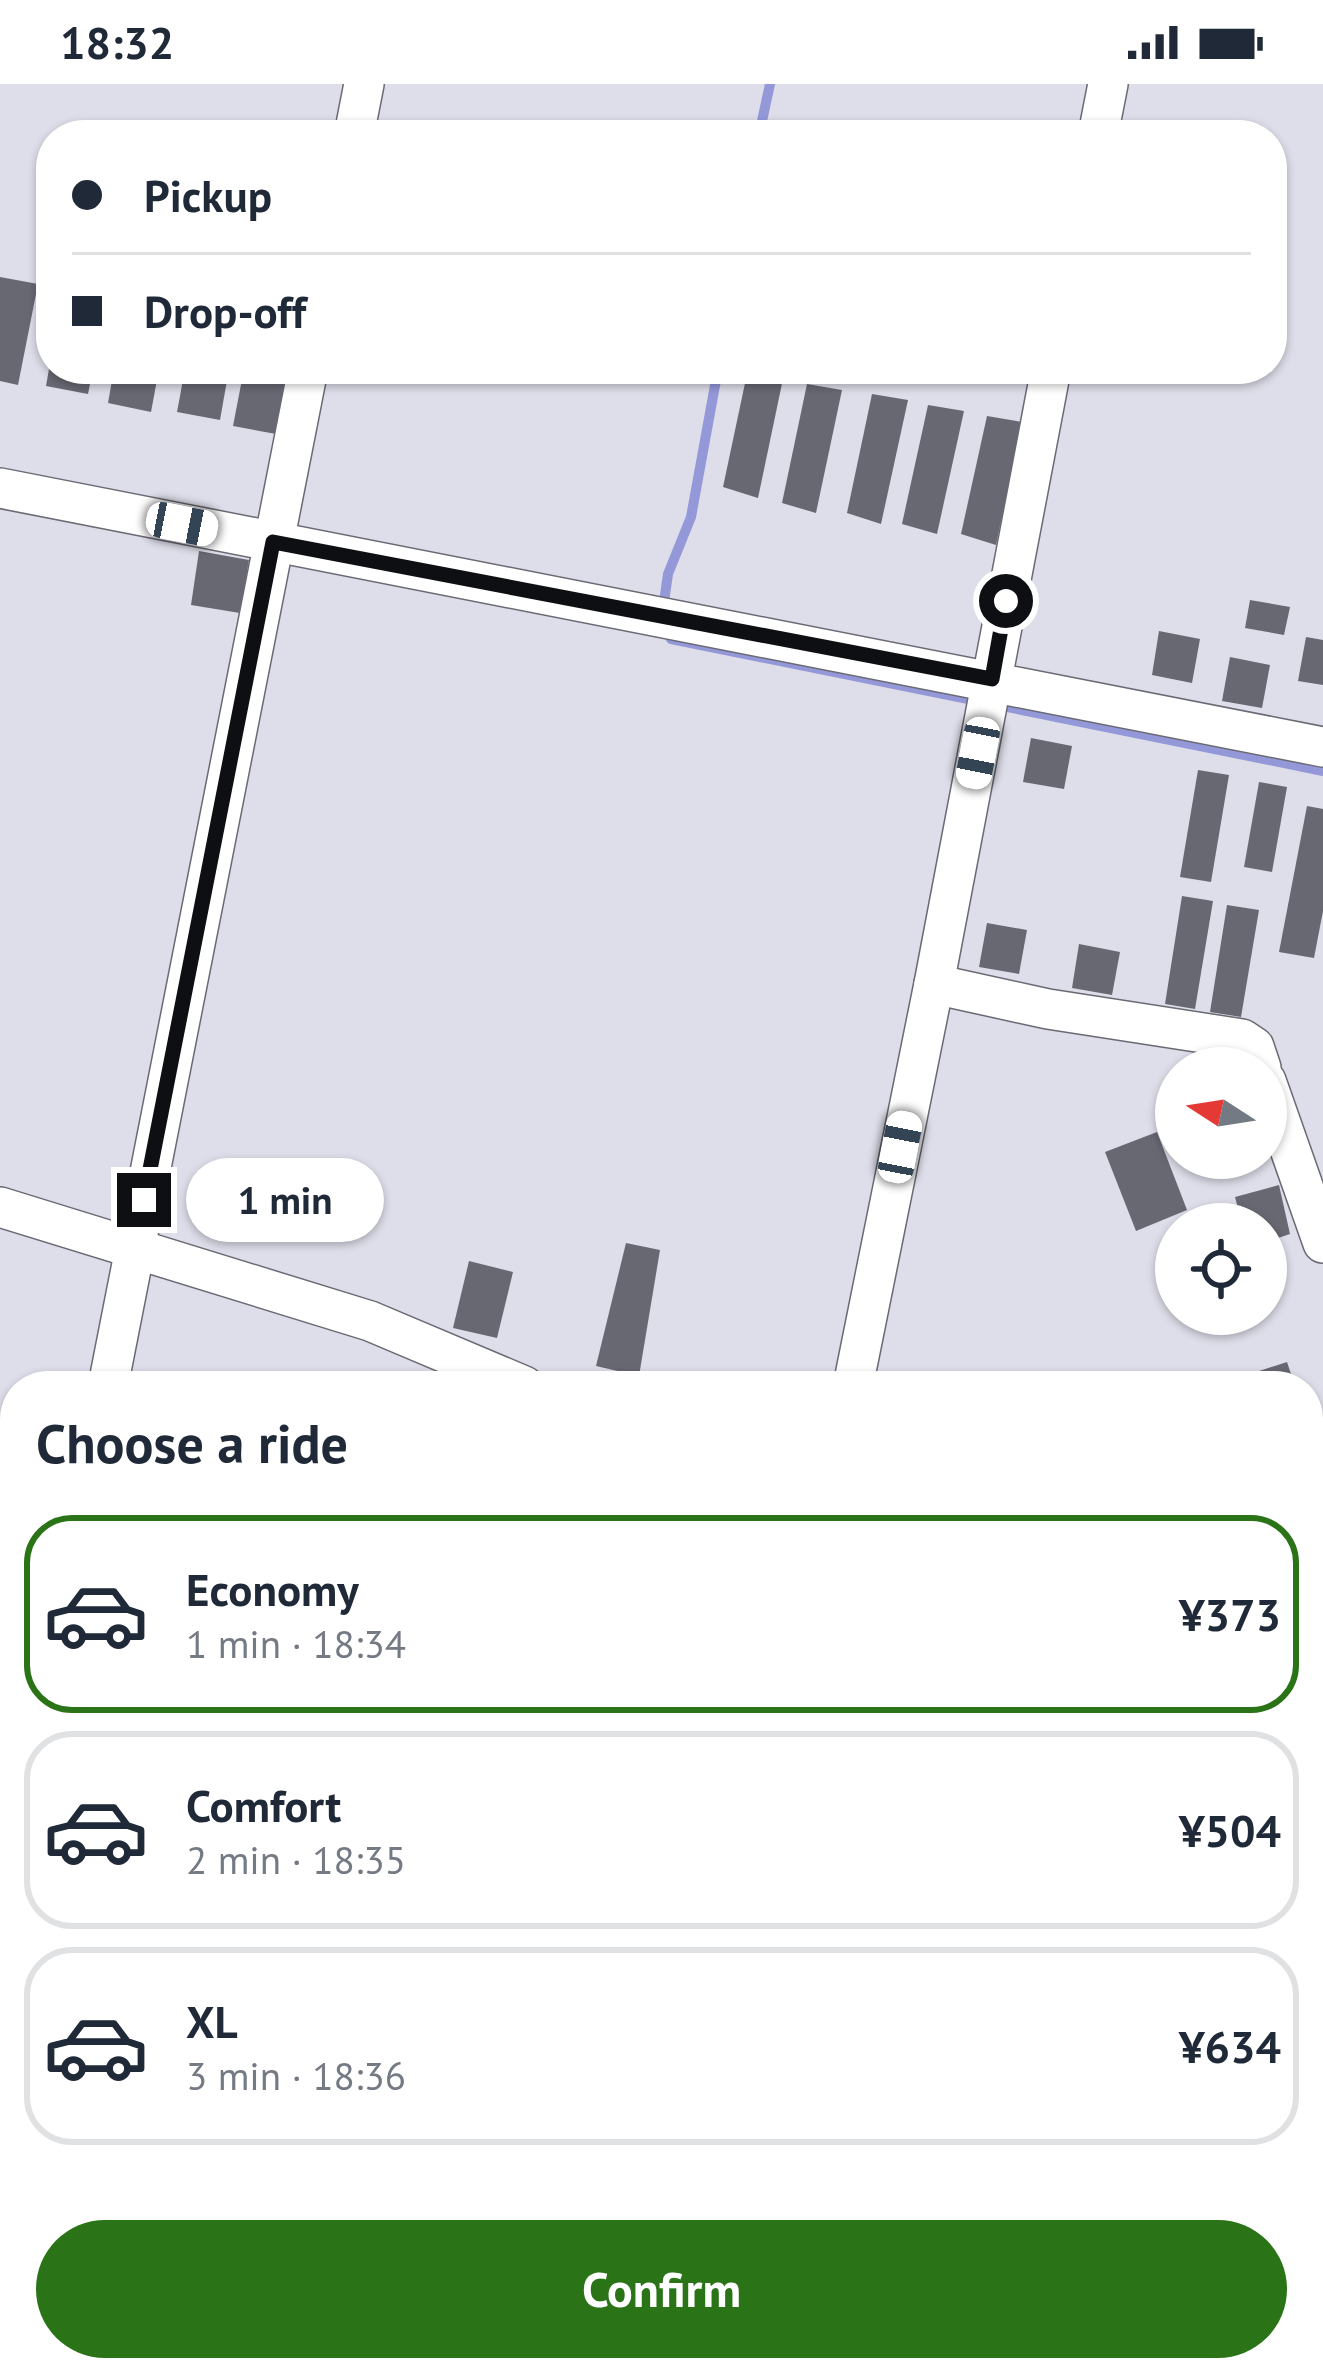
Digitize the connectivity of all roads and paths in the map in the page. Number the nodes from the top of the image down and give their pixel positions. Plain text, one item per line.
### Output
1 (364, 84) edge
2 (1108, 84) edge
3 (357, 120) edge
4 (1101, 120) edge
5 (305, 384) edge
6 (1048, 384) edge
7 (0, 488) edge
8 (273, 542) junction
9 (990, 692) junction
10 (1323, 747) edge
11 (934, 985) junction
12 (1254, 1047) edge
13 (1287, 1141) edge
14 (0, 1207) edge
15 (1323, 1243) edge
16 (135, 1246) junction
17 (111, 1371) edge
18 (488, 1371) edge
19 (856, 1371) edge

1 - 3 street
2 - 4 street
5 - 8 street
6 - 9 street
7 - 8 street
8 - 9 street
8 - 16 street
9 - 10 street
9 - 11 street
11 - 12 street
11 - 19 street
13 - 15 street
14 - 16 street
16 - 17 street
16 - 18 street

